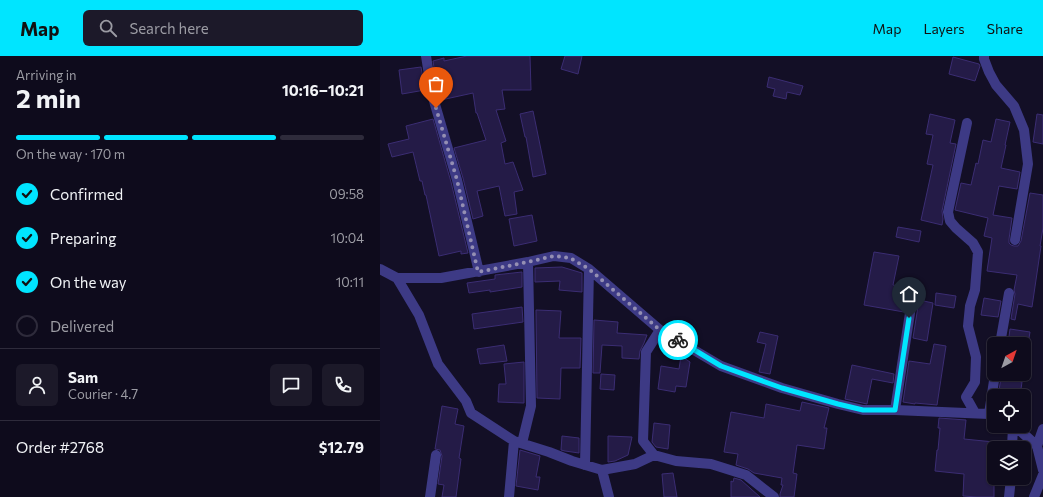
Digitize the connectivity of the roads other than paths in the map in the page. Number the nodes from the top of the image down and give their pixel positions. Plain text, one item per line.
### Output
1 (426, 56) edge
2 (984, 56) edge
3 (968, 123) dead end
4 (1015, 240) dead end
5 (528, 262) junction
6 (589, 269) junction
7 (380, 270) edge
8 (478, 272) junction
9 (397, 278) junction
10 (914, 287) dead end
11 (1009, 293) dead end
12 (660, 330) junction
13 (1001, 337) edge
14 (895, 410) junction
15 (975, 413) junction
16 (987, 414) edge
17 (1043, 429) edge
18 (1022, 433) edge
19 (518, 442) junction
20 (1037, 446) junction
21 (436, 455) dead end
22 (654, 455) junction
23 (585, 465) junction
24 (602, 470) junction
25 (1043, 470) edge
26 (1043, 475) edge
27 (1010, 485) edge
28 (430, 497) edge
29 (509, 497) edge
30 (609, 497) edge
31 (774, 497) edge
32 (1009, 497) edge
33 (1034, 497) edge

1 - 8 street
2 - 4 street
3 - 15 street
5 - 6 street
5 - 8 street
5 - 19 street
6 - 12 street
6 - 23 street
7 - 9 street
8 - 9 street
9 - 19 street
10 - 14 street
11 - 13 street
12 - 14 street
12 - 22 street
14 - 15 street
15 - 16 street
17 - 20 street
18 - 20 street
19 - 23 street
19 - 29 street
20 - 25 street
21 - 28 street
22 - 24 street
22 - 31 street
23 - 24 street
24 - 30 street
26 - 33 street
27 - 32 street

